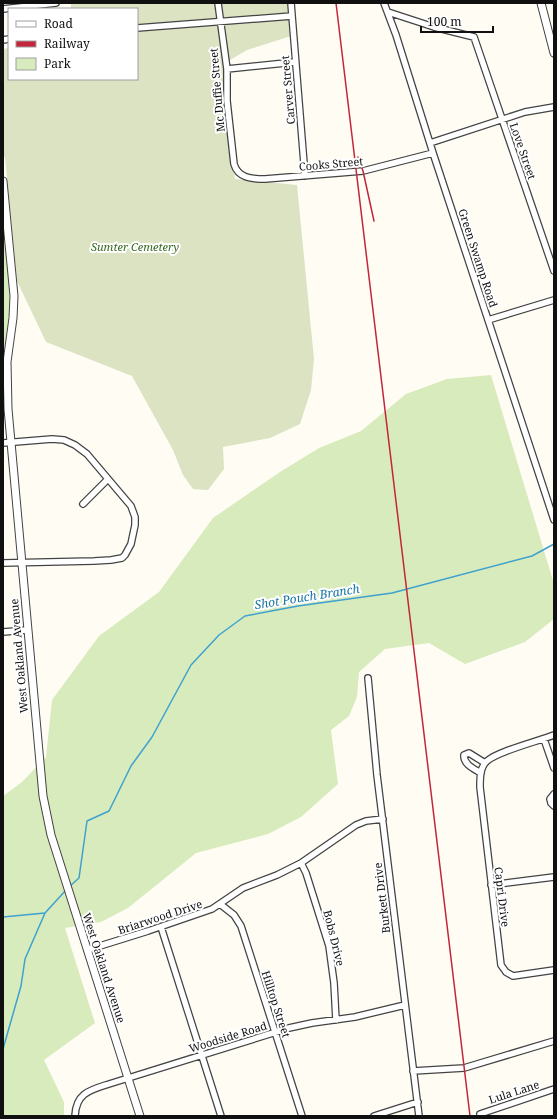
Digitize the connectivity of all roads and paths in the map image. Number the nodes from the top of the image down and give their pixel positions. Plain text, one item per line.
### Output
1 (56, 3) edge
2 (218, 3) edge
3 (291, 3) edge
4 (384, 3) edge
5 (541, 3) edge
6 (12, 8) edge
7 (388, 12) junction
8 (292, 16) junction
9 (221, 22) junction
10 (138, 28) edge
11 (554, 53) edge
12 (295, 62) junction
13 (227, 69) junction
14 (554, 106) edge
15 (502, 120) junction
16 (430, 143) junction
17 (433, 153) junction
18 (240, 174) joint
19 (305, 176) junction
20 (3, 181) edge
21 (4, 206) edge
22 (554, 271) edge
23 (554, 300) edge
24 (488, 320) junction
25 (7, 443) edge
26 (108, 479) junction
27 (83, 504) dead end
28 (554, 520) edge
29 (21, 562) junction
30 (3, 563) edge
31 (28, 630) junction
32 (3, 632) edge
33 (368, 678) dead end
34 (554, 735) edge
35 (544, 739) junction
36 (485, 763) junction
37 (554, 768) edge
38 (481, 773) junction
39 (554, 794) edge
40 (554, 806) edge
41 (382, 819) junction
42 (301, 863) junction
43 (554, 877) edge
44 (491, 885) junction
45 (220, 904) junction
46 (161, 927) junction
47 (87, 950) junction
48 (554, 970) edge
49 (405, 1005) junction
50 (336, 1020) junction
51 (275, 1032) junction
52 (554, 1041) edge
53 (202, 1056) junction
54 (413, 1071) junction
55 (128, 1078) junction
56 (554, 1089) edge
57 (418, 1102) junction
58 (480, 1114) dead end
59 (75, 1116) edge
60 (140, 1116) edge
61 (221, 1116) edge
62 (302, 1116) edge
63 (374, 1116) edge
64 (419, 1116) edge

1 - 6 street
2 - 9 street, Mc Duffie Street
3 - 8 street, Carver Street
4 - 7 street, Green Swamp Road
5 - 11 street
7 - 15 street, Love Street
7 - 16 street, Green Swamp Road
8 - 9 street
8 - 12 street, Carver Street
9 - 10 street
9 - 13 street, Mc Duffie Street
12 - 13 street
12 - 19 street, Carver Street
13 - 18 street, Mc Duffie Street
14 - 15 street
15 - 16 street
15 - 22 street, Love Street
16 - 17 street, Green Swamp Road
17 - 19 street, Cooks Street
17 - 24 street, Green Swamp Road
18 - 19 street, Cooks Street
20 - 21 street, West Oakland Avenue
21 - 25 street, West Oakland Avenue
23 - 24 street
24 - 28 street, Green Swamp Road
25 - 26 street
25 - 29 street, West Oakland Avenue
26 - 27 street
26 - 29 street
29 - 30 street
29 - 31 street, West Oakland Avenue
31 - 32 street
31 - 47 street, West Oakland Avenue
33 - 41 street, Burkett Drive
34 - 35 street
35 - 36 street
35 - 37 street
36 - 38 street, Capri Drive
36 - 38 street
38 - 44 street, Capri Drive
39 - 40 street
41 - 42 street, Briarwood Drive
41 - 49 street, Burkett Drive
42 - 45 street, Briarwood Drive
42 - 50 street, Bobs Drive
43 - 44 street
44 - 48 street, Capri Drive
45 - 46 street, Briarwood Drive
45 - 51 street, Hilltop Street
46 - 47 street, Briarwood Drive
46 - 53 street
47 - 55 street, West Oakland Avenue
49 - 50 street, Woodside Road
49 - 54 street, Burkett Drive
50 - 51 street, Woodside Road
51 - 53 street, Woodside Road
51 - 62 street, Hilltop Street
52 - 54 street
53 - 55 street, Woodside Road
53 - 61 street
54 - 57 street, Burkett Drive
55 - 59 street, Woodside Road
55 - 60 street, West Oakland Avenue
56 - 58 street, Lula Lane
57 - 63 street
57 - 64 street, Burkett Drive

